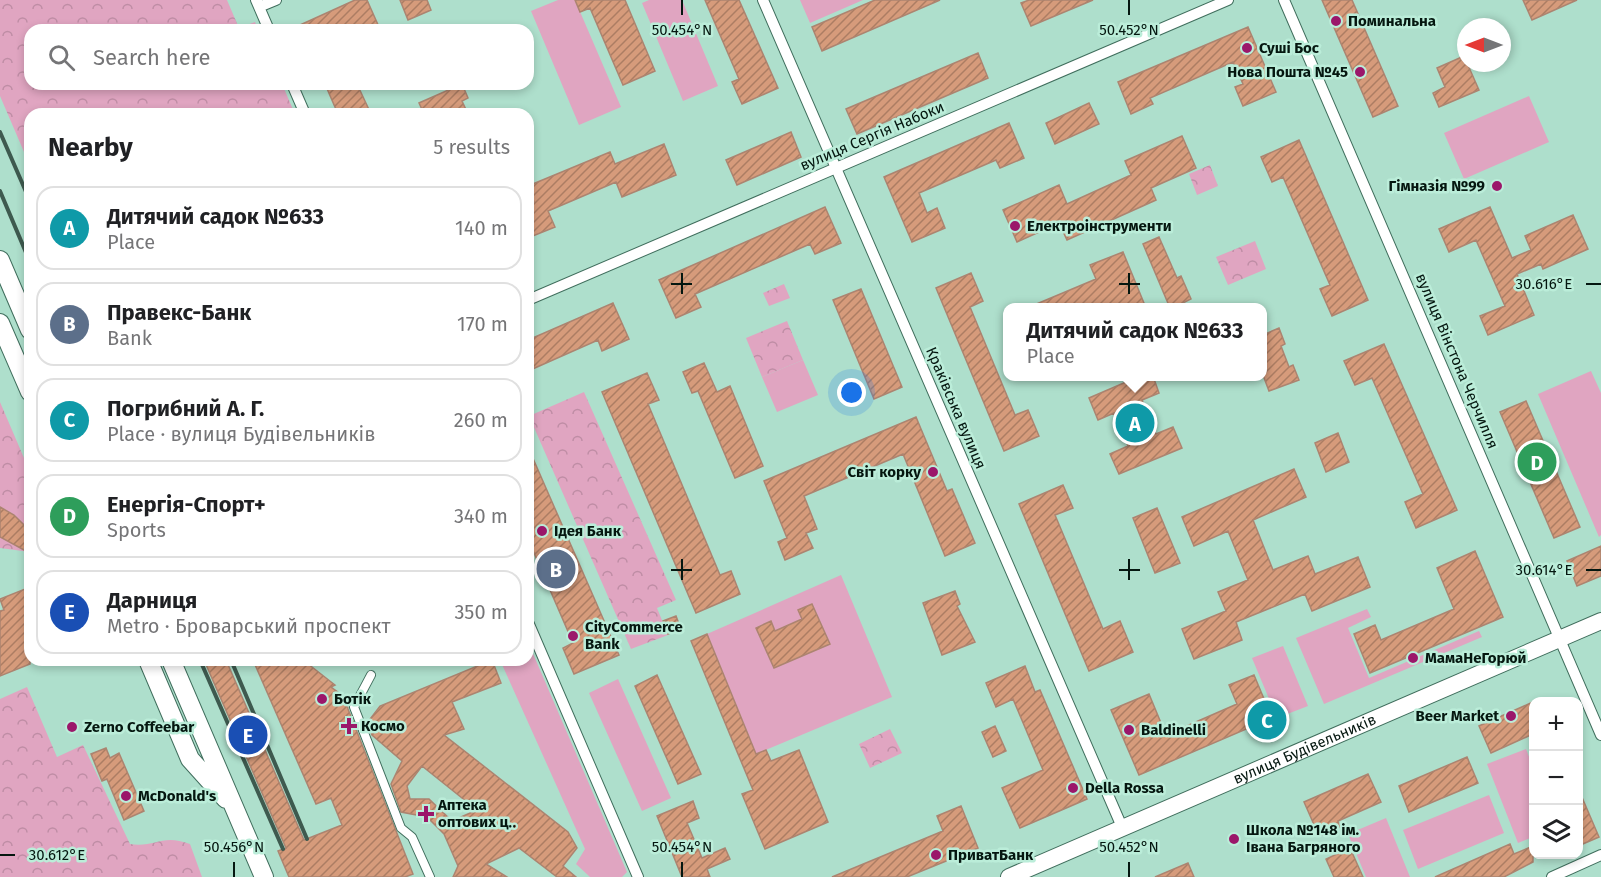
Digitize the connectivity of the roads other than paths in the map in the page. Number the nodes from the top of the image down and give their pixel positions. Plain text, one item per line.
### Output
1 (276, 0) edge
2 (763, 0) edge
3 (1228, 0) edge
4 (1284, 0) edge
5 (257, 4) edge
6 (266, 24) edge
7 (295, 90) edge
8 (302, 108) edge
9 (836, 168) junction
10 (0, 260) edge
11 (534, 297) edge
12 (24, 316) edge
13 (0, 323) edge
14 (24, 378) edge
15 (1601, 621) edge
16 (534, 636) edge
17 (1560, 639) junction
18 (151, 666) edge
19 (174, 666) edge
20 (371, 675) dead end
21 (1601, 735) edge
22 (235, 809) junction
23 (1122, 827) junction
24 (1601, 855) edge
25 (264, 877) edge
26 (430, 877) edge
27 (638, 877) edge
28 (1009, 877) edge
29 (1552, 877) edge

1 - 5 street
2 - 9 street, Краківська вулиця
3 - 9 street, вулиця Сергія Набоки
4 - 17 street, вулиця Вінстона Черчилля
5 - 6 street
7 - 8 street
9 - 11 street, вулиця Сергія Набоки
9 - 23 street, Краківська вулиця
10 - 12 main road
13 - 14 main road
15 - 17 main road, вулиця Будівельників
16 - 27 street
17 - 21 street, вулиця Вінстона Черчилля
17 - 23 main road, вулиця Будівельників
18 - 22 main road
19 - 22 main road
20 - 26 street
22 - 25 main road
23 - 28 main road, вулиця Будівельників
24 - 29 street

